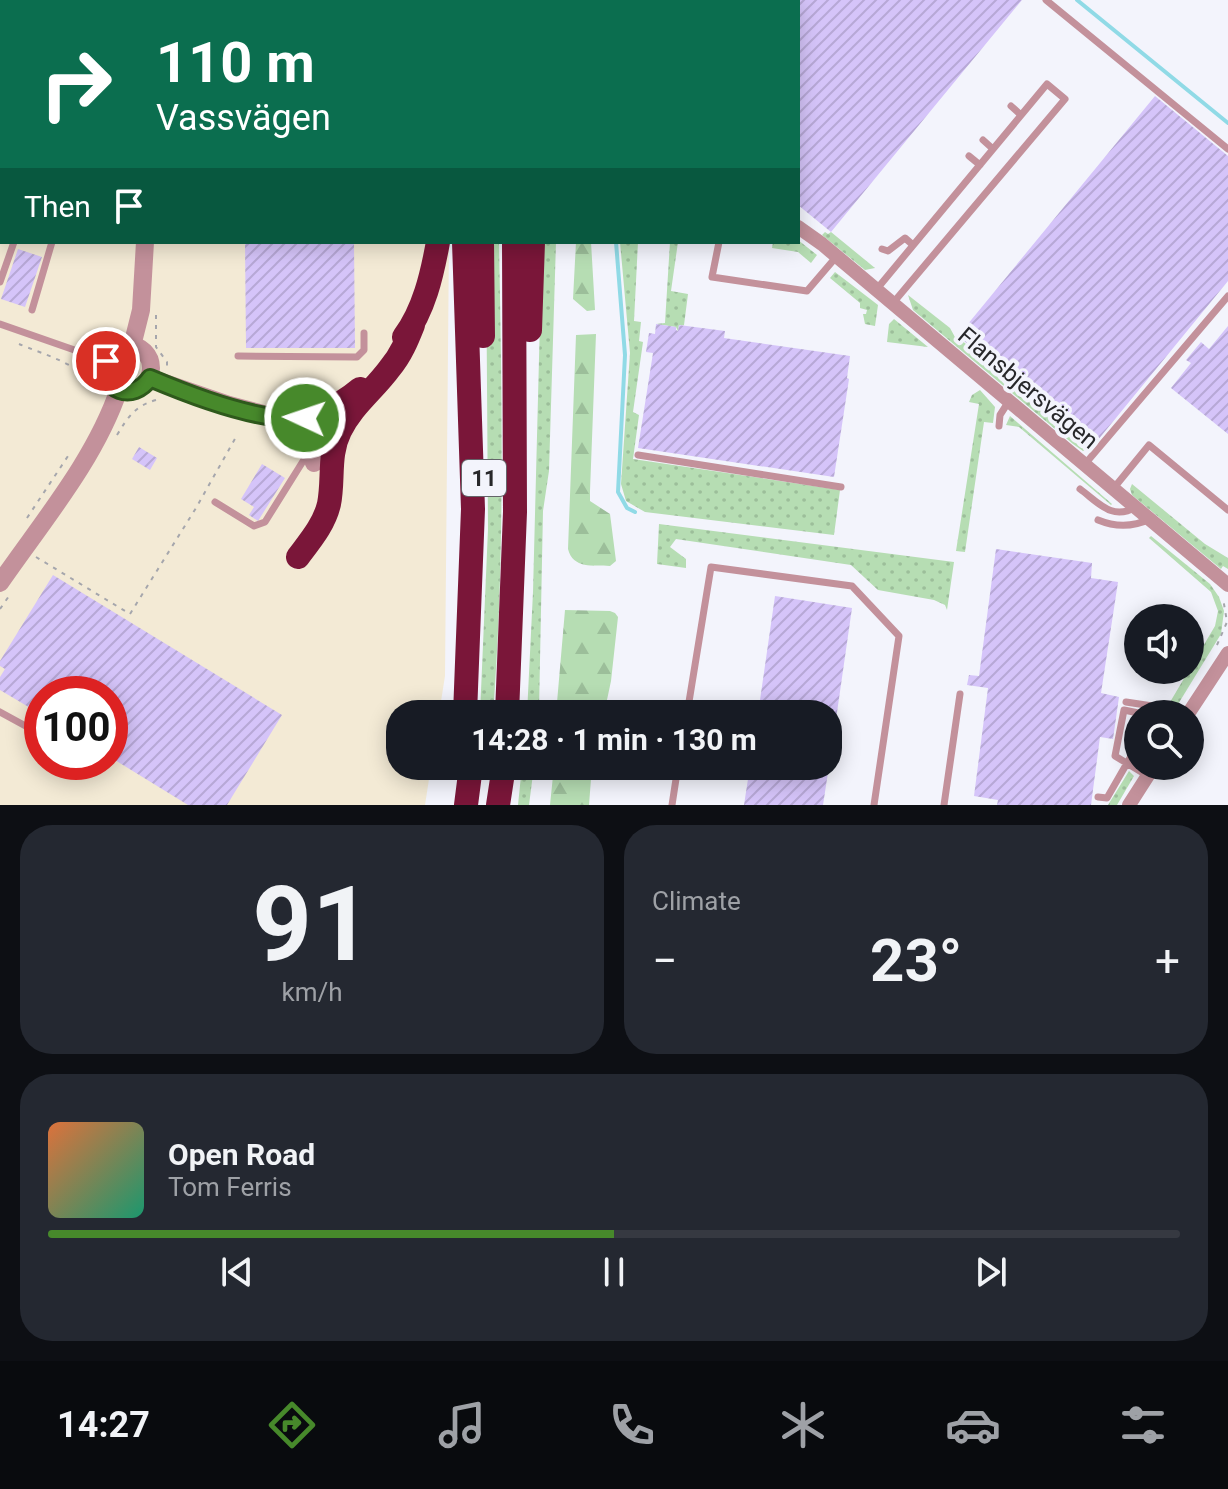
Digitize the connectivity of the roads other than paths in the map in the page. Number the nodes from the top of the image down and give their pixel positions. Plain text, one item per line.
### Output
1 (1046, 0) edge
2 (1011, 106) dead end
3 (1021, 115) junction
4 (983, 140) dead end
5 (993, 149) junction
6 (1228, 149) edge
7 (969, 156) dead end
8 (980, 165) junction
9 (967, 215) junction
10 (975, 221) dead end
11 (800, 228) edge
12 (13, 244) edge
13 (51, 244) edge
14 (145, 244) edge
15 (438, 244) edge
16 (464, 244) edge
17 (482, 244) edge
18 (514, 244) edge
19 (533, 244) edge
20 (719, 244) edge
21 (913, 245) junction
22 (882, 249) dead end
23 (837, 256) junction
24 (0, 282) edge
25 (876, 290) junction
26 (1228, 296) edge
27 (892, 304) junction
28 (32, 310) dead end
29 (0, 324) edge
30 (413, 325) junction
31 (364, 333) dead end
32 (132, 346) junction
33 (238, 356) dead end
34 (106, 361) junction
35 (150, 378) junction
36 (119, 389) junction
37 (1009, 401) junction
38 (278, 418) junction
39 (999, 426) dead end
40 (638, 455) dead end
41 (310, 461) joint
42 (1085, 464) junction
43 (841, 487) dead end
44 (1080, 489) dead end
45 (1113, 489) junction
46 (215, 502) dead end
47 (1136, 507) junction
48 (1228, 510) edge
49 (515, 512) junction
50 (1150, 519) junction
51 (1098, 520) dead end
52 (298, 557) dead end
53 (0, 583) edge
54 (1224, 589) edge
55 (1223, 649) edge
56 (960, 694) dead end
57 (466, 700) edge
58 (477, 700) edge
59 (508, 700) edge
60 (689, 700) edge
61 (1196, 700) edge
62 (1124, 710) edge
63 (0, 712) edge
64 (24, 725) edge
65 (1124, 761) edge
66 (1124, 768) edge
67 (460, 780) edge
68 (469, 780) edge
69 (502, 780) edge
70 (676, 780) edge
71 (1145, 780) edge
72 (1098, 797) dead end
73 (458, 805) edge
74 (466, 805) edge
75 (498, 805) edge
76 (672, 805) edge
77 (874, 805) edge
78 (944, 805) edge
79 (1129, 805) edge

1 - 6 lane
2 - 3 lane
3 - 5 lane
3 - 9 lane
4 - 5 lane
5 - 8 lane
7 - 8 lane
8 - 21 lane
9 - 10 lane
9 - 27 lane
11 - 23 street, Flansbjersvägen
12 - 24 lane
13 - 28 lane
14 - 32 street
15 - 30 highway
16 - 57 highway
17 - 58 highway, 11
18 - 49 highway, 11
19 - 49 highway
20 - 23 lane
21 - 22 lane
21 - 25 lane
23 - 25 street, Flansbjersvägen
25 - 27 street, Flansbjersvägen
26 - 42 lane
27 - 37 street, Flansbjersvägen
29 - 34 lane
30 - 38 highway
30 - 52 highway
31 - 33 lane
32 - 34 street
32 - 35 street
34 - 36 street
35 - 36 street
35 - 38 street
36 - 53 street
37 - 39 lane
37 - 42 street, Flansbjersvägen
38 - 41 street
40 - 43 lane
41 - 46 lane
42 - 45 street, Flansbjersvägen
44 - 47 lane
45 - 47 street, Flansbjersvägen
45 - 48 lane
47 - 50 street, Flansbjersvägen
49 - 59 highway, 11
50 - 51 lane
50 - 54 street, Flansbjersvägen
55 - 61 street
56 - 78 lane
60 - 77 lane
62 - 65 lane
63 - 64 lane
66 - 72 lane
67 - 73 highway
68 - 74 highway
69 - 75 highway
70 - 76 lane
71 - 79 street

